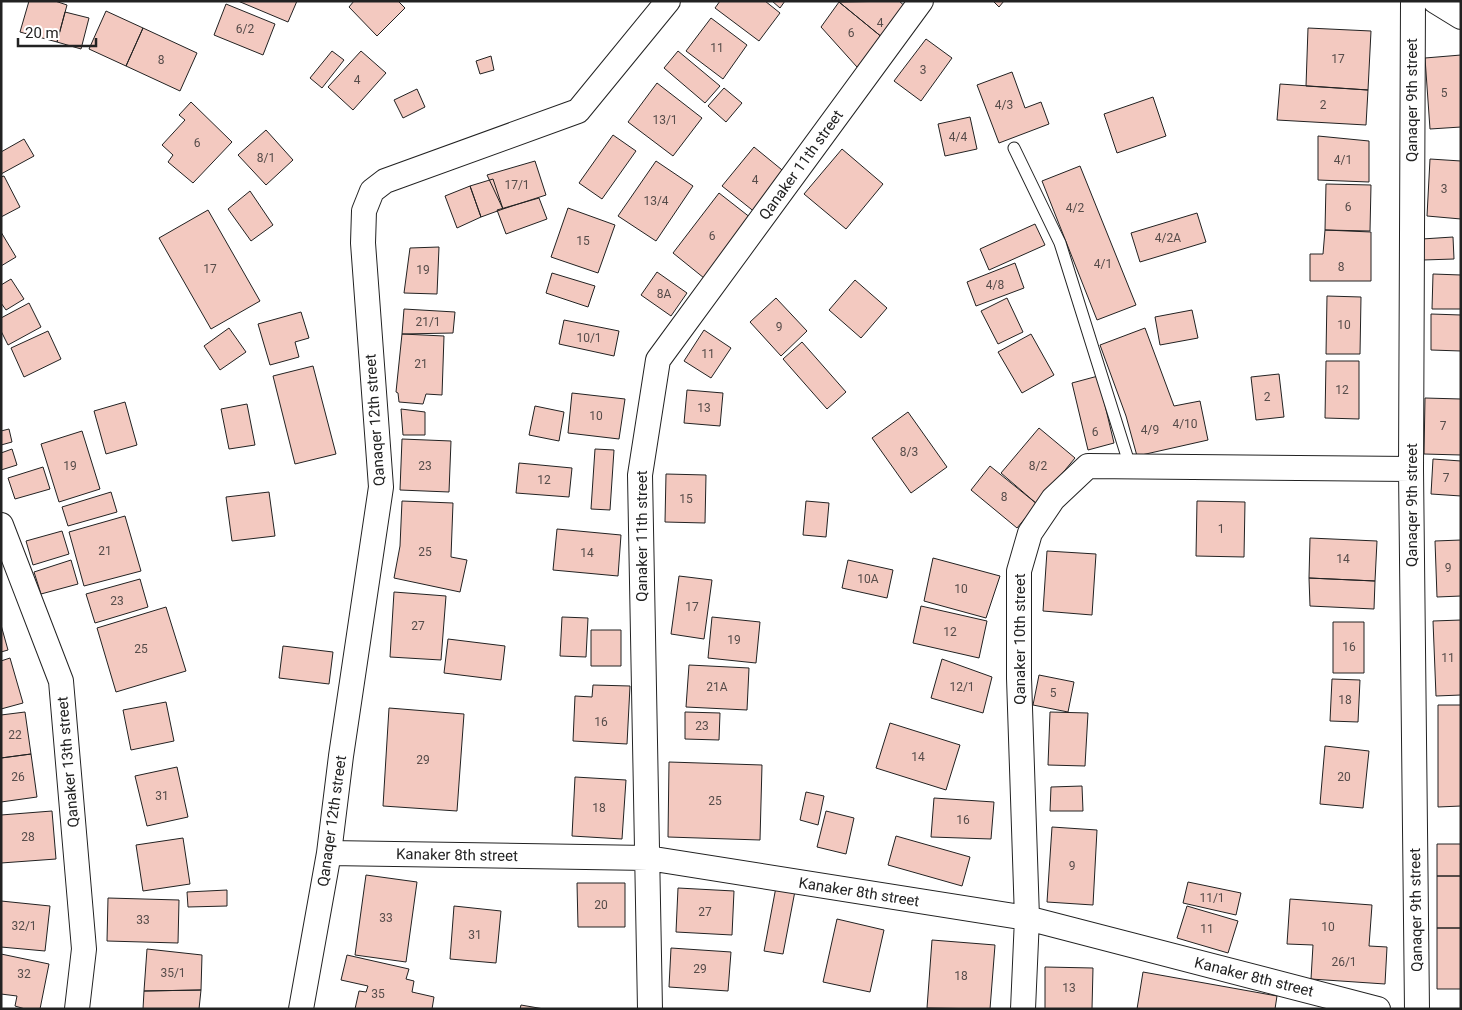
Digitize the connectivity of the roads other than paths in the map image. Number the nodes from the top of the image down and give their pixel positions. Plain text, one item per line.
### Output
1 (668, 1) edge
2 (921, 1) edge
3 (1413, 1) edge
4 (1435, 1) edge
5 (1461, 18) edge
6 (1014, 148) dead end
7 (1130, 466) junction
8 (1411, 469) junction
9 (1, 525) edge
10 (329, 853) junction
11 (648, 858) junction
12 (1026, 918) junction
13 (78, 1009) edge
14 (301, 1009) edge
15 (650, 1009) edge
16 (1023, 1009) edge
17 (1378, 1009) edge
18 (1417, 1009) edge

1 - 10 street, Qanaqer 12th street
2 - 11 street, Qanaker 11th street
3 - 8 street, Qanaqer 9th street
4 - 5 street
6 - 7 lane
7 - 8 street, Qanaker 10th street
7 - 12 street, Qanaker 10th street
8 - 18 street, Qanaqer 9th street
9 - 13 street, Qanaker 13th street
10 - 11 street, Kanaker 8th street
10 - 14 street, Qanaqer 12th street
11 - 12 street, Kanaker 8th street
11 - 15 street, Qanaker 11th street
12 - 16 street, Qanaker 10th street
12 - 17 street, Kanaker 8th street

